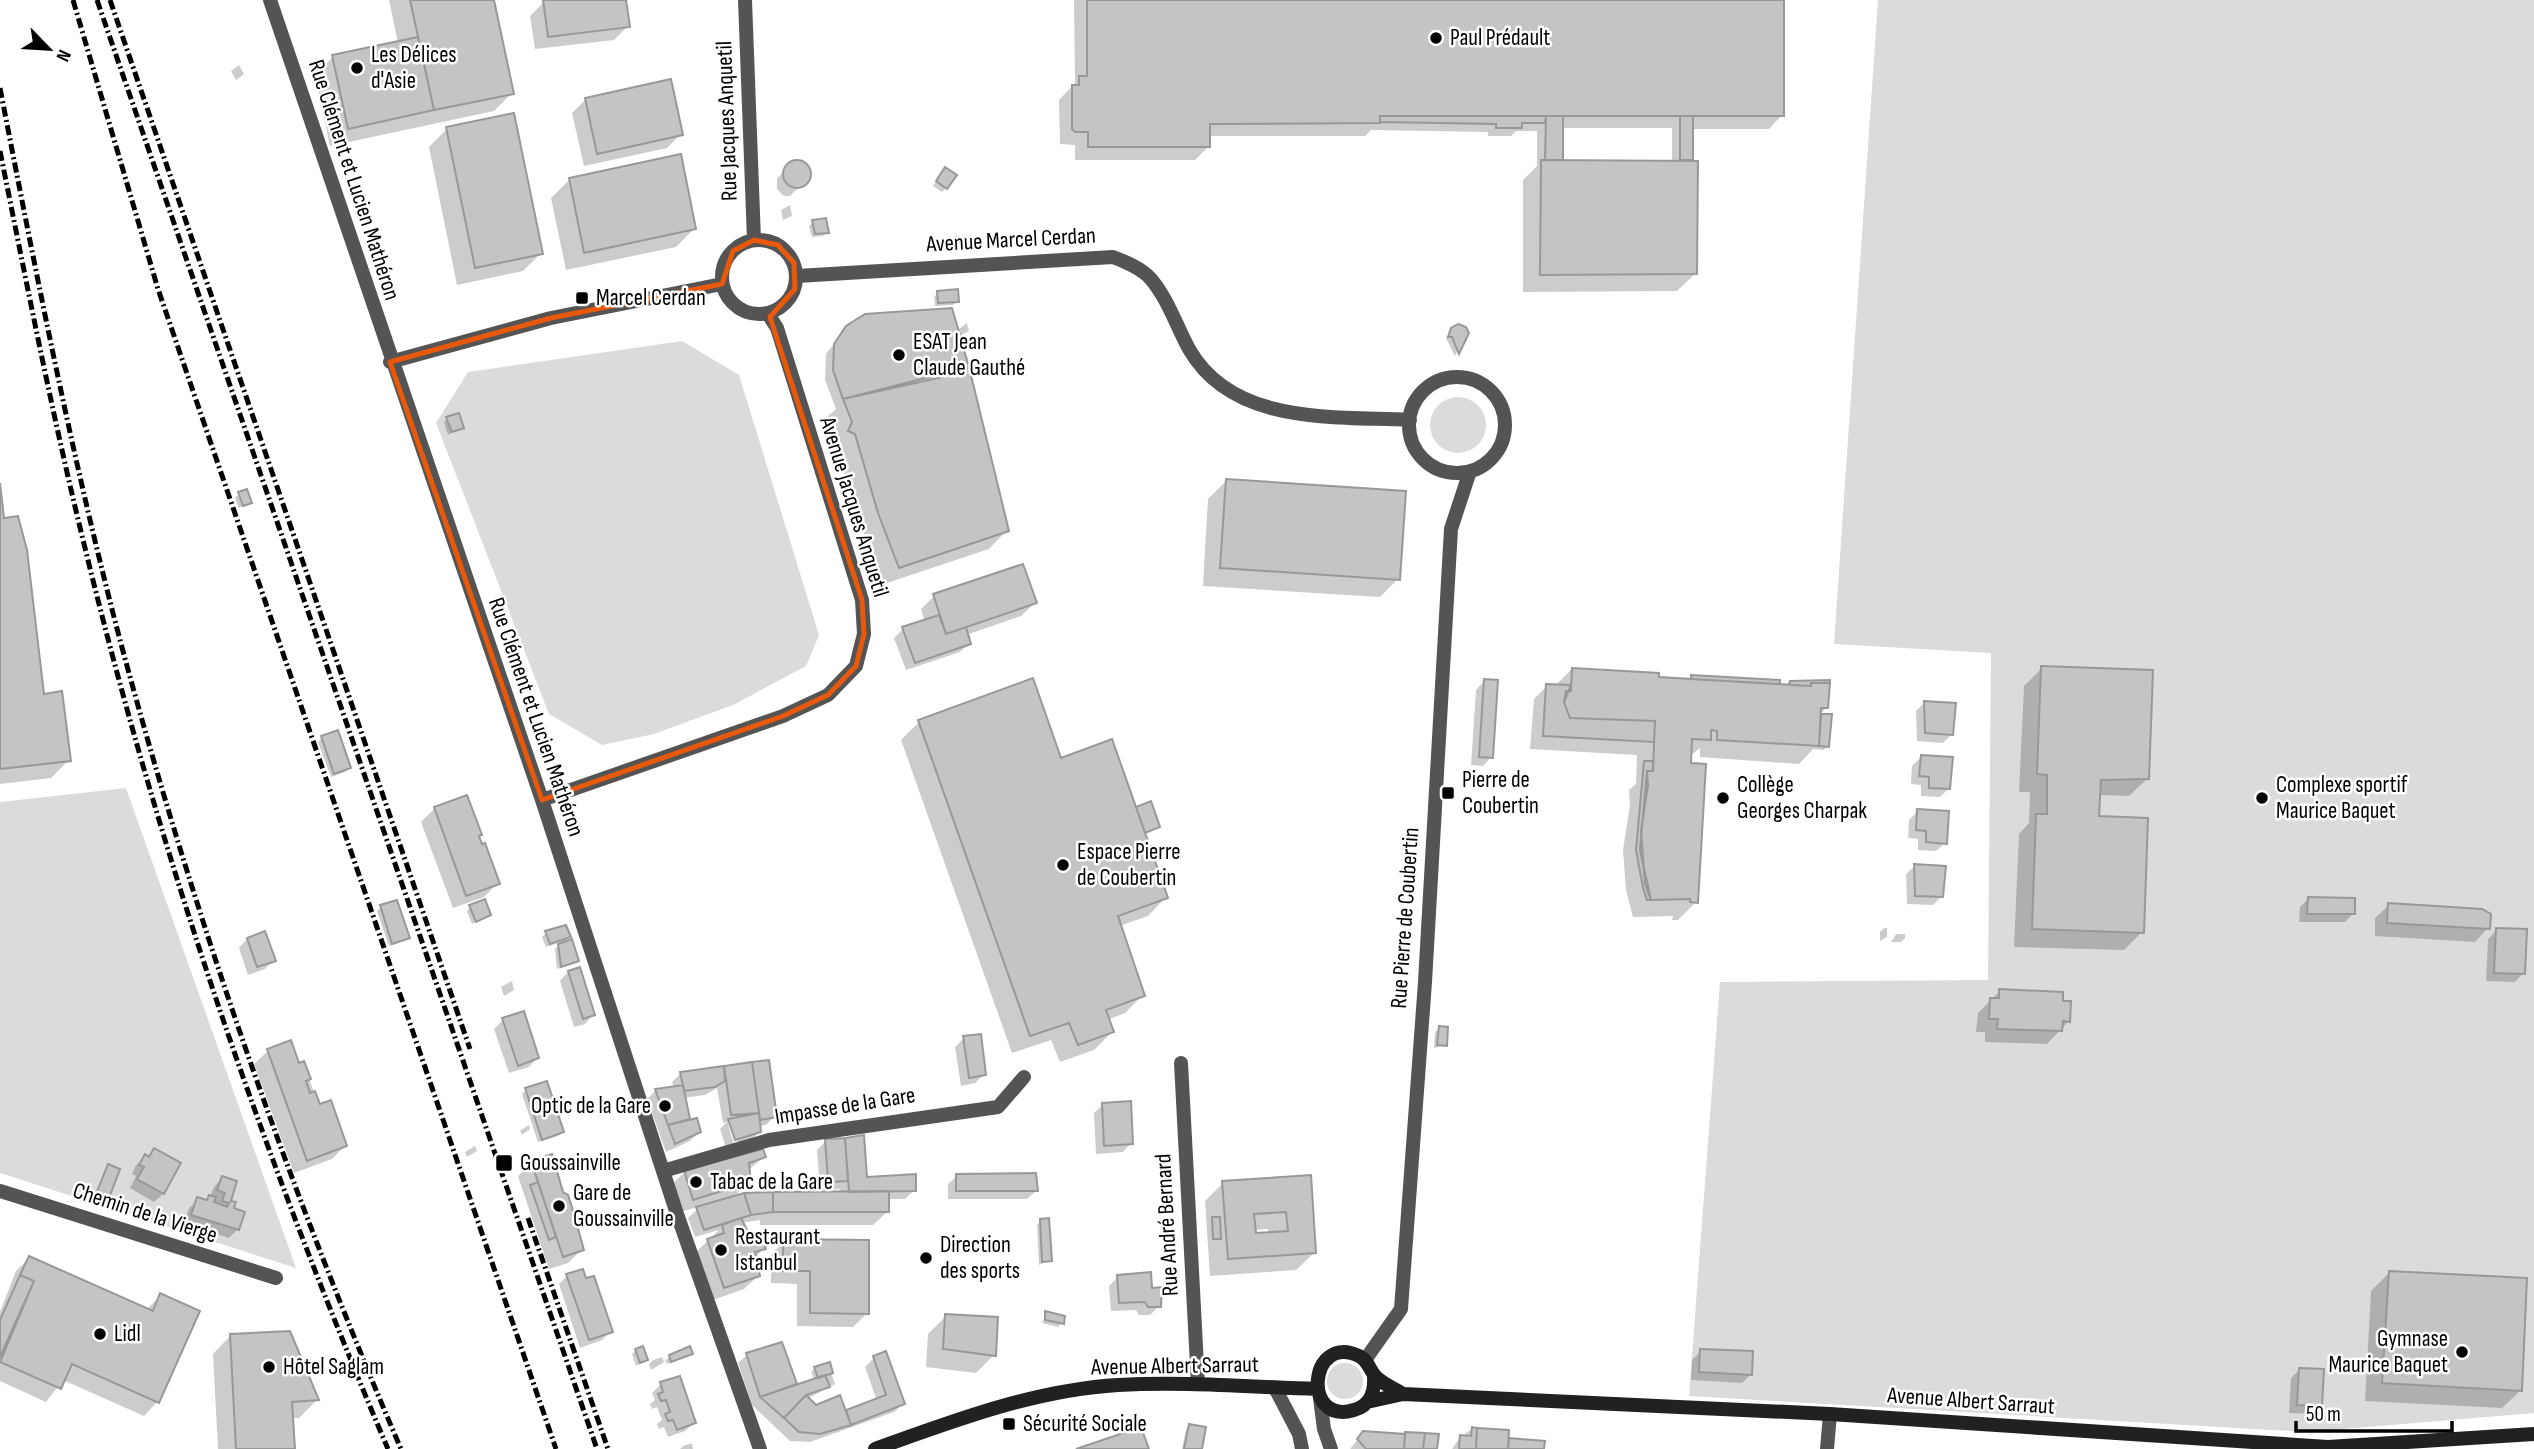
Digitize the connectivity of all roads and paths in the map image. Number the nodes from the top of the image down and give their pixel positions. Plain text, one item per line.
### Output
1 (270, 0) edge
2 (745, 0) edge
3 (754, 240) junction
4 (797, 276) junction
5 (722, 284) junction
6 (768, 314) junction
7 (390, 362) junction
8 (1410, 420) junction
9 (1469, 471) junction
10 (542, 800) junction
11 (1181, 1063) dead end
12 (1024, 1077) dead end
13 (663, 1171) junction
14 (0, 1191) edge
15 (276, 1278) dead end
16 (1365, 1360) junction
17 (1374, 1376) junction
18 (1198, 1384) junction
19 (1275, 1388) junction
20 (1319, 1394) junction
21 (1403, 1394) junction
22 (1367, 1402) junction
23 (1343, 1412) junction
24 (1830, 1414) junction
25 (1324, 1429) junction
26 (2534, 1434) edge
27 (2175, 1444) edge
28 (1327, 1448) edge
29 (760, 1449) edge
30 (875, 1449) edge
31 (1301, 1449) edge
32 (1828, 1449) edge

1 - 7 street, Rue Clément et Lucien Mathéron
2 - 3 street, Rue Jacques Anquetil
3 - 4 street
3 - 5 street
4 - 6 street
4 - 8 street, Avenue Marcel Cerdan
5 - 6 street
5 - 7 street
6 - 10 street, Avenue Jacques Anquetil
7 - 10 street, Rue Clément et Lucien Mathéron
8 - 9 street
8 - 9 street
9 - 16 street, Rue Pierre de Coubertin
10 - 13 street, Rue Clément et Lucien Mathéron
11 - 18 street, Rue André Bernard
12 - 13 street, Impasse de la Gare
13 - 29 street, Rue Clément et Lucien Mathéron
14 - 15 street, Chemin de la Vierge
16 - 17 street, Avenue Albert Sarraut
16 - 20 street
17 - 21 street, Avenue Albert Sarraut
17 - 22 street
18 - 19 street, Avenue Albert Sarraut
18 - 30 street, Avenue Albert Sarraut
19 - 20 street, Avenue Albert Sarraut
19 - 31 street
20 - 23 street, Avenue Albert Sarraut
20 - 25 street
21 - 22 street, Avenue Albert Sarraut
21 - 24 street, Avenue Albert Sarraut
22 - 23 street, Avenue Albert Sarraut
23 - 25 street
24 - 27 street, Avenue Albert Sarraut
24 - 32 street
25 - 28 street
26 - 27 street, Avenue Albert Sarraut

